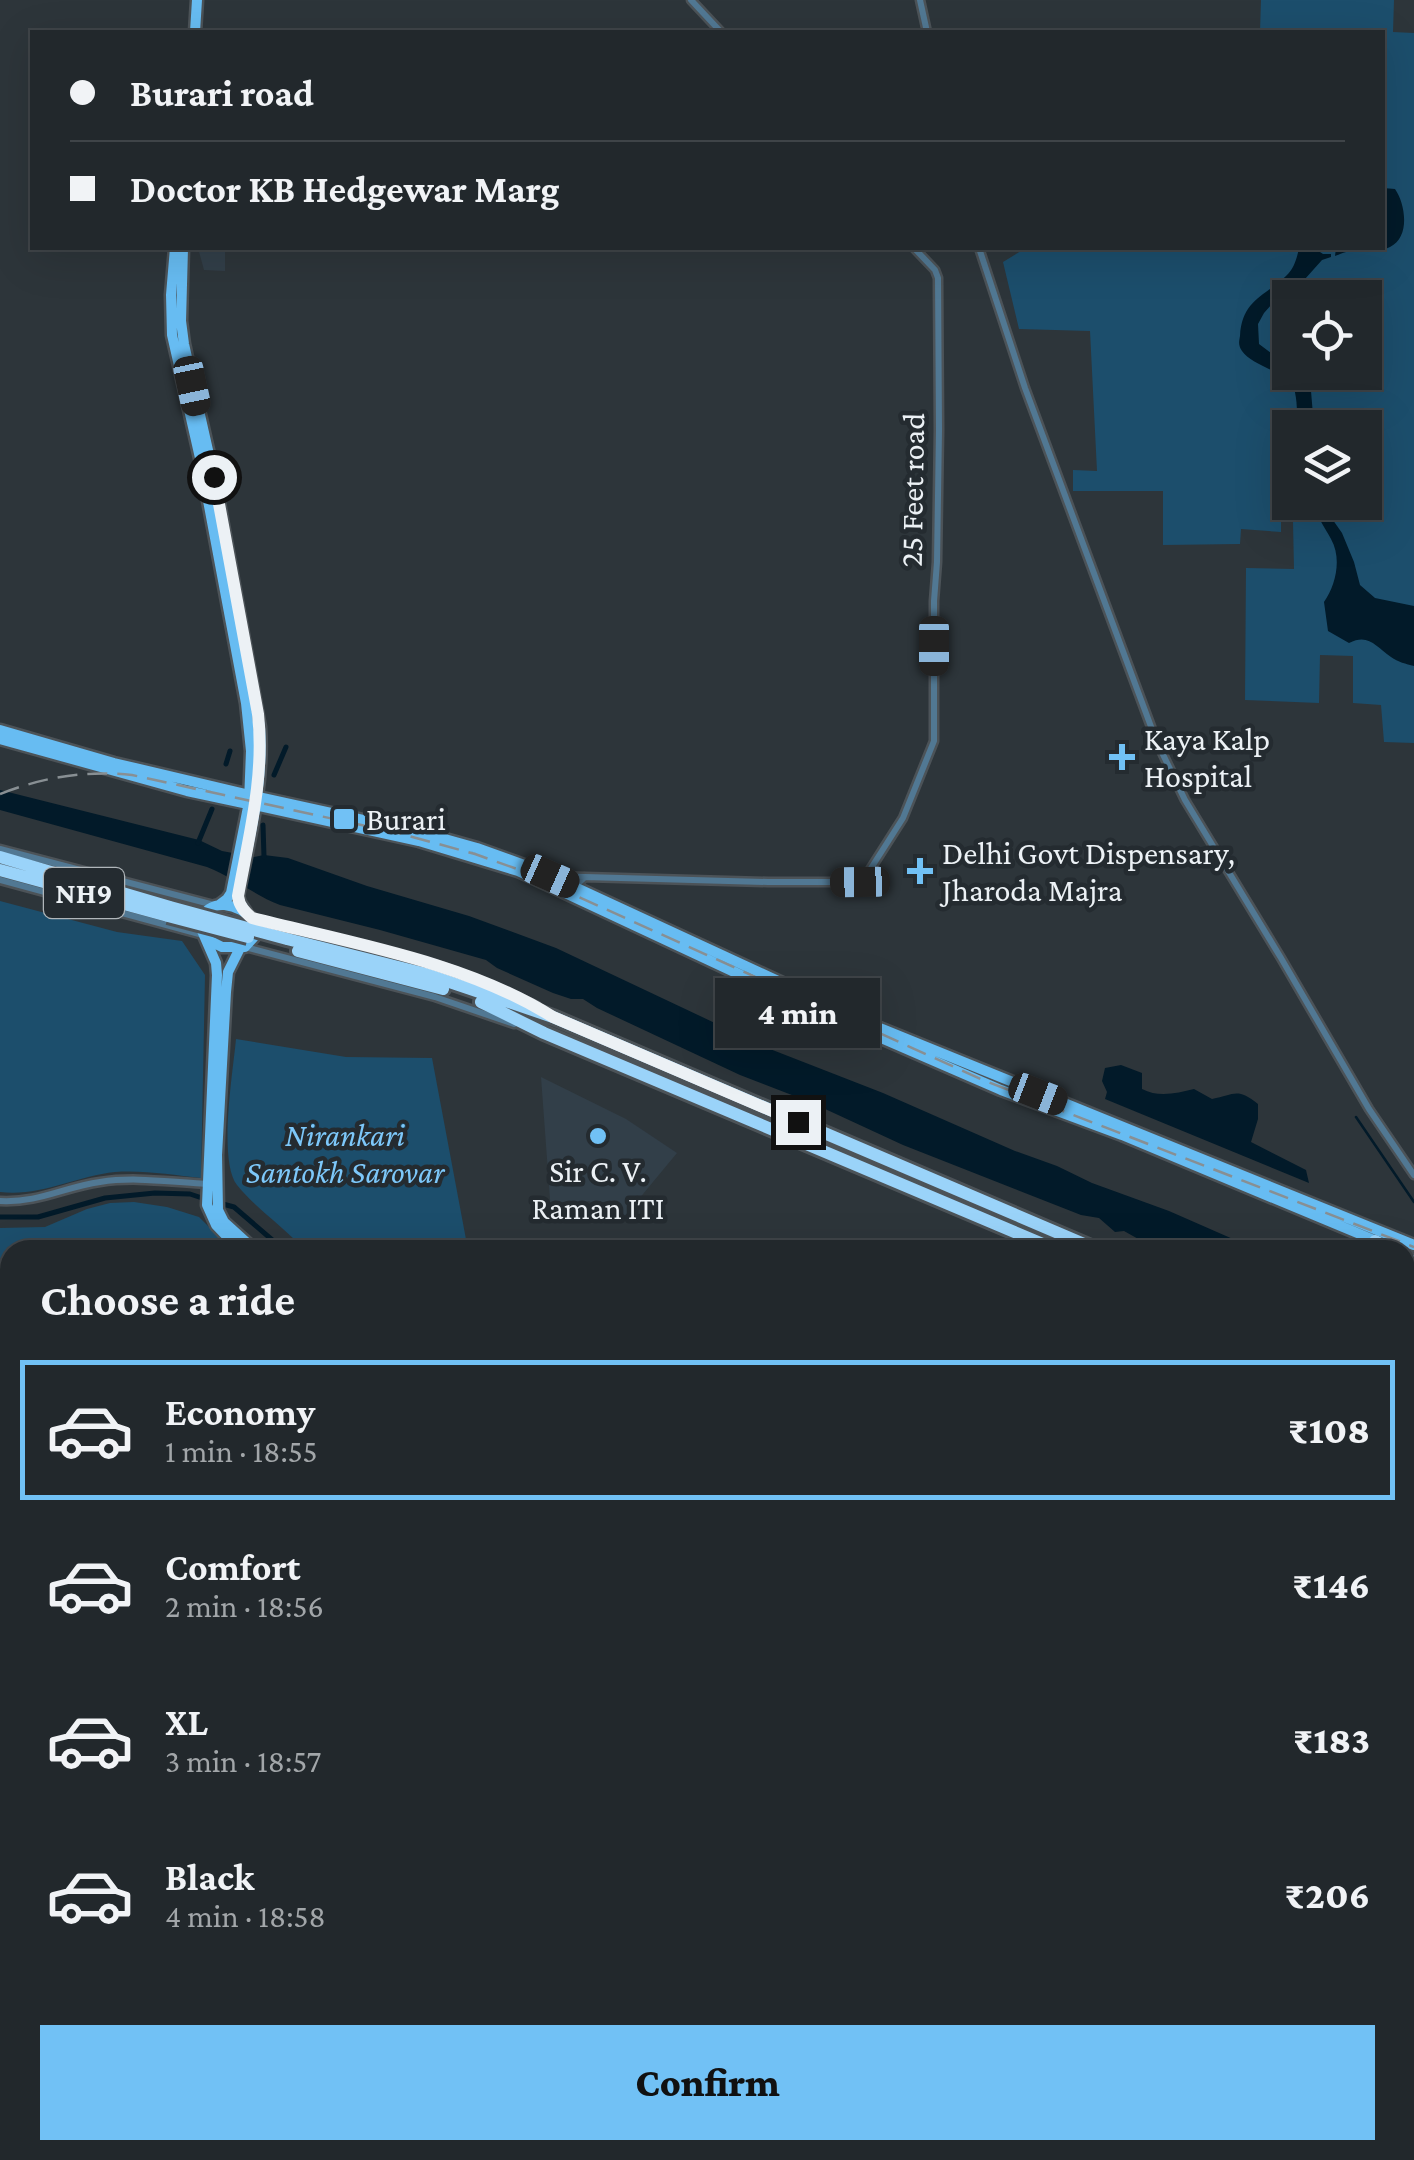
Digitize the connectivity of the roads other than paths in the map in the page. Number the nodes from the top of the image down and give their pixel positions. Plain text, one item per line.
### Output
1 (200, 0) edge
2 (691, 0) edge
3 (920, 0) edge
4 (198, 30) edge
5 (719, 30) edge
6 (927, 30) edge
7 (916, 250) edge
8 (981, 250) edge
9 (179, 251) edge
10 (0, 730) edge
11 (0, 739) edge
12 (253, 800) junction
13 (0, 849) edge
14 (0, 857) edge
15 (0, 870) edge
16 (550, 876) junction
17 (585, 877) junction
18 (0, 880) edge
19 (571, 890) junction
20 (235, 895) junction
21 (181, 897) junction
22 (216, 905) junction
23 (249, 915) junction
24 (173, 928) junction
25 (204, 937) junction
26 (243, 948) junction
27 (501, 1005) junction
28 (553, 1017) junction
29 (544, 1033) junction
30 (215, 1122) junction
31 (1414, 1175) edge
32 (213, 1187) junction
33 (0, 1201) edge
34 (212, 1208) junction
35 (230, 1240) edge
36 (244, 1240) edge
37 (1033, 1240) edge
38 (1075, 1240) edge
39 (1374, 1240) edge
40 (1402, 1240) edge

1 - 4 main road
2 - 5 street
3 - 6 street
7 - 17 street, 25 Feet road
8 - 31 street
9 - 12 main road
10 - 12 main road
11 - 12 main road
12 - 16 main road
12 - 19 main road
12 - 20 main road
13 - 21 street
14 - 27 highway, bridge
15 - 27 highway, NH9, bridge
16 - 17 street
16 - 19 main road
17 - 19 street
18 - 24 street
19 - 39 main road
19 - 40 main road
20 - 22 main road
20 - 23 main road
21 - 22 street
21 - 24 street
22 - 23 main road
22 - 25 main road
23 - 26 main road
23 - 28 street
24 - 25 street
25 - 26 main road
25 - 30 main road
26 - 29 street
26 - 30 main road
27 - 28 highway
27 - 29 highway, NH9
28 - 38 highway
29 - 37 highway, NH9
30 - 32 main road
32 - 33 street
32 - 34 main road
34 - 35 main road
34 - 36 main road

